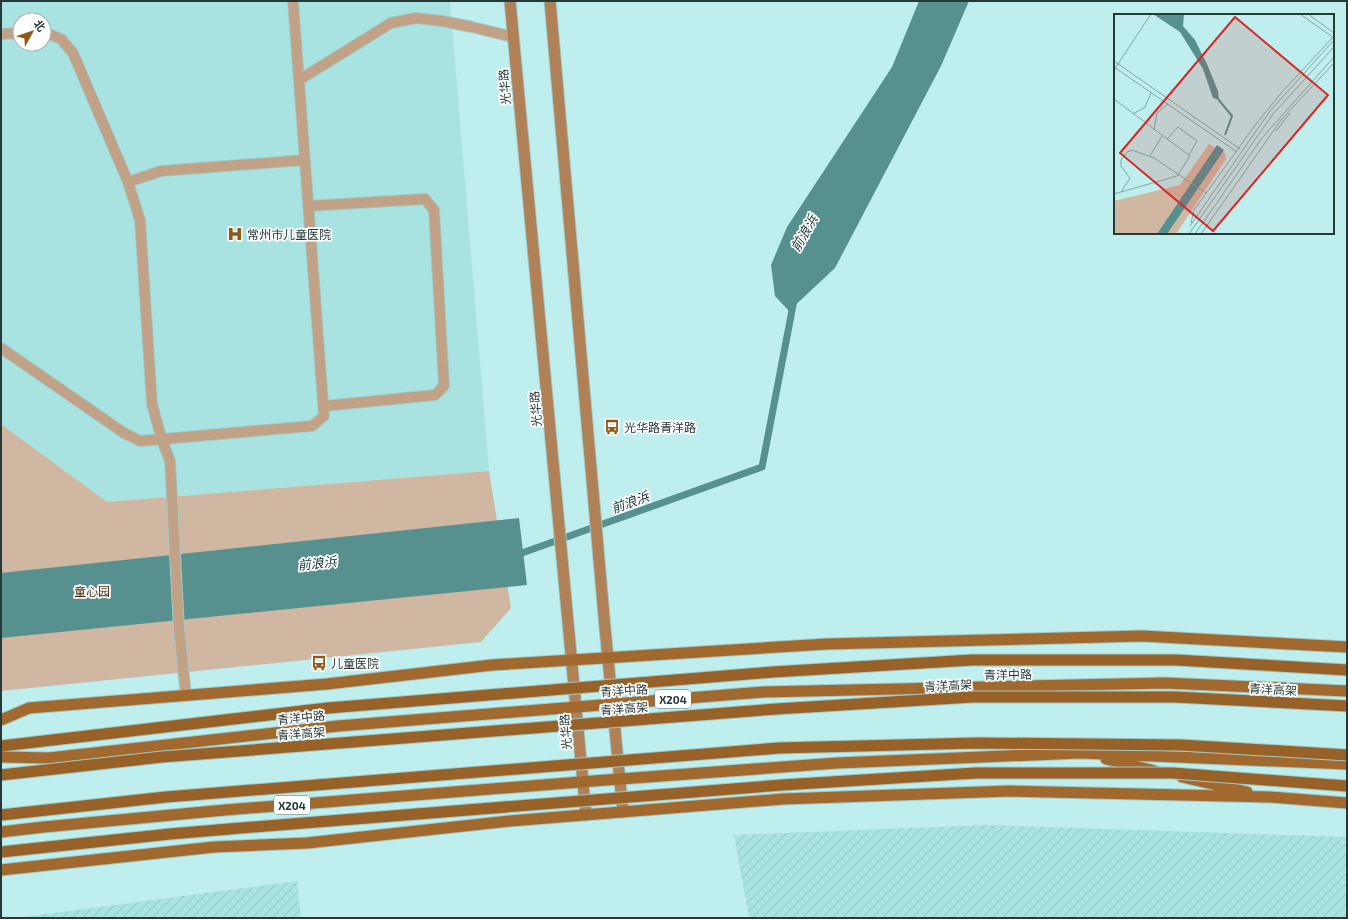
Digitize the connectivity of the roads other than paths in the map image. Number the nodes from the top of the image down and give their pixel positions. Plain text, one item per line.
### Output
1 (293, 1) edge
2 (510, 1) edge
3 (550, 1) edge
4 (12, 33) edge
5 (1, 34) edge
6 (52, 35) edge
7 (513, 38) junction
8 (299, 80) junction
9 (305, 160) junction
10 (128, 182) junction
11 (308, 206) junction
12 (1, 348) edge
13 (324, 406) junction
14 (162, 440) junction
15 (1347, 646) edge
16 (608, 658) junction
17 (572, 660) junction
18 (1347, 670) edge
19 (1347, 690) edge
20 (186, 696) junction
21 (612, 704) junction
22 (1347, 706) edge
23 (576, 707) junction
24 (1, 720) edge
25 (1, 746) edge
26 (1080, 753) junction
27 (1347, 755) edge
28 (1, 757) edge
29 (1347, 764) edge
30 (1, 775) edge
31 (620, 779) junction
32 (583, 781) junction
33 (1347, 786) edge
34 (1270, 797) junction
35 (1347, 802) edge
36 (623, 812) junction
37 (1, 815) edge
38 (586, 815) junction
39 (1, 832) edge
40 (1, 852) edge
41 (1, 870) edge

1 - 8 lane
2 - 7 main road, 光华路
3 - 16 main road
4 - 5 lane
6 - 10 lane
7 - 8 lane
7 - 17 main road, 光华路
8 - 9 lane
9 - 10 lane
9 - 11 lane
10 - 14 lane
11 - 13 lane
11 - 13 lane
12 - 14 lane
13 - 14 lane
14 - 20 lane
15 - 16 main road
16 - 17 main road
16 - 21 main road
17 - 20 main road
17 - 23 main road, 光华路
18 - 25 highway, bridge
19 - 21 main road, 青洋中路 / X204
20 - 24 main road
21 - 23 main road, 青洋中路 / X204
21 - 31 main road
22 - 30 highway, 青洋高架, bridge
23 - 28 main road, 青洋中路 / X204
23 - 32 main road, 光华路
26 - 29 main road, X204
26 - 31 main road, X204
26 - 34 main road
27 - 37 highway, bridge
31 - 32 main road, X204
31 - 36 main road
32 - 38 main road, 光华路
32 - 39 main road, X204
33 - 40 highway, bridge
34 - 35 main road
34 - 36 main road
36 - 38 main road
38 - 41 main road

